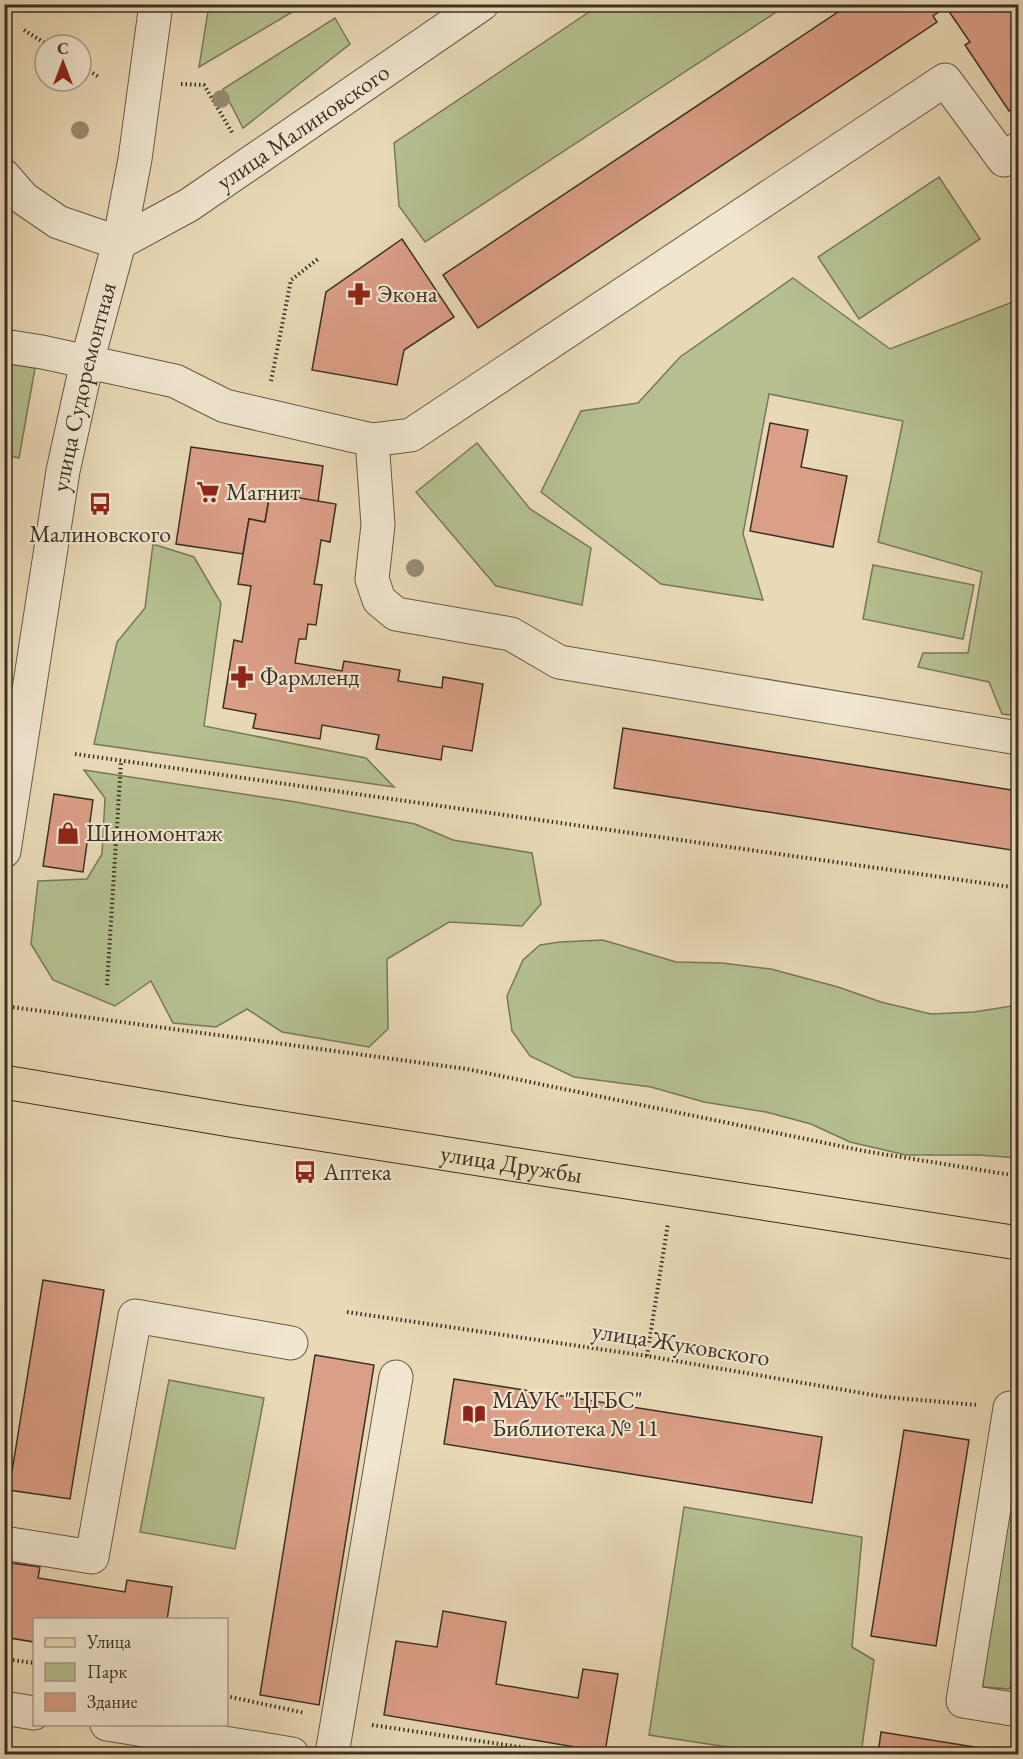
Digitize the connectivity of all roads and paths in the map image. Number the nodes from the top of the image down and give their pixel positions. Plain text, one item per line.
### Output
1 (156, 4) edge
2 (482, 4) edge
3 (24, 30) dead end
4 (33, 36) edge
5 (93, 73) edge
6 (99, 77) dead end
7 (181, 84) dead end
8 (233, 134) dead end
9 (1018, 149) edge
10 (4, 176) edge
11 (119, 243) junction
12 (318, 259) dead end
13 (4, 346) edge
14 (87, 362) junction
15 (271, 381) dead end
16 (372, 440) junction
17 (1018, 738) edge
18 (75, 754) dead end
19 (121, 761) junction
20 (4, 851) edge
21 (1018, 888) edge
22 (108, 985) dead end
23 (4, 1006) edge
24 (4, 1082) edge
25 (1018, 1176) edge
26 (673, 1189) junction
27 (1018, 1243) edge
28 (347, 1312) dead end
29 (291, 1343) dead end
30 (647, 1356) junction
31 (396, 1377) dead end
32 (1015, 1409) edge
33 (4, 1543) edge
34 (4, 1659) edge
35 (33, 1663) edge
36 (228, 1696) edge
37 (4, 1708) edge
38 (1018, 1710) edge
39 (33, 1713) edge
40 (338, 1720) junction
41 (112, 1726) edge
42 (218, 1749) edge
43 (292, 1755) edge
44 (332, 1755) edge
45 (567, 1755) edge

1 - 11 street, улица Судоремонтная
2 - 11 street, улица Малиновского
3 - 4 path
5 - 6 path
7 - 8 path
9 - 16 street
10 - 11 street
11 - 14 street, улица Судоремонтная
12 - 15 path
13 - 14 street
14 - 16 street
14 - 20 street, улица Судоремонтная
16 - 17 street
18 - 19 path
19 - 21 path
19 - 22 path
23 - 25 path
24 - 26 main road, улица Дружбы
26 - 27 main road, улица Дружбы
26 - 30 path
28 - 30 path, улица Жуковского
29 - 33 street
30 - 32 path, улица Жуковского
31 - 40 street
32 - 38 street
34 - 35 path
36 - 40 path
37 - 39 street
40 - 44 street
40 - 45 path
41 - 42 street
42 - 43 street

